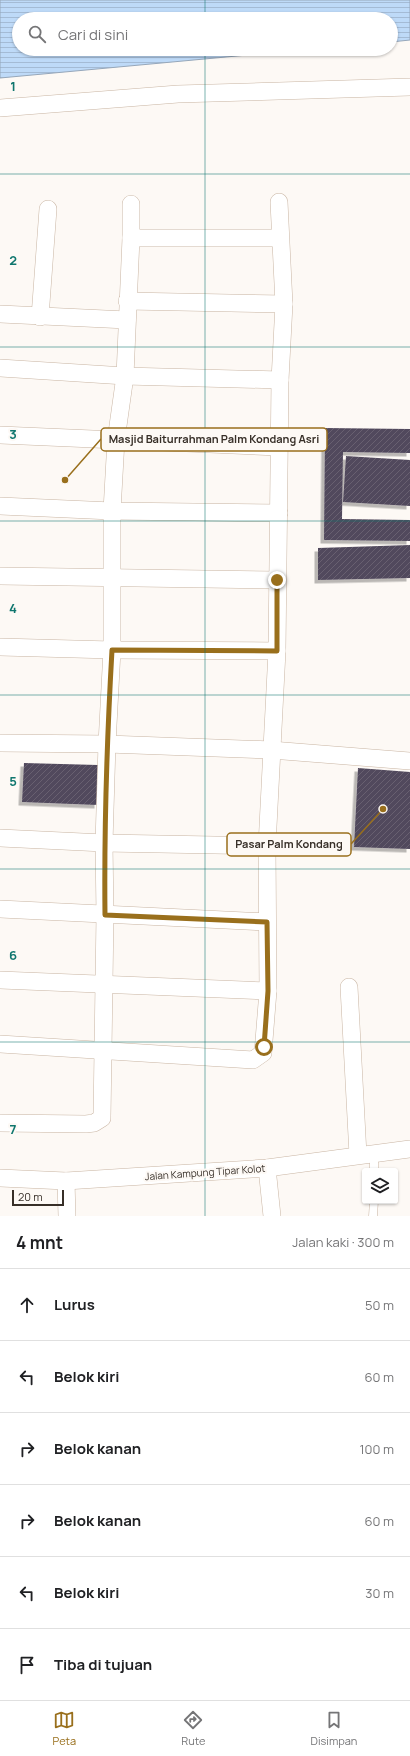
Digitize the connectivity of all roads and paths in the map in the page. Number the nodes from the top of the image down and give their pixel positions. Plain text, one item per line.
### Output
1 (410, 87) edge
2 (0, 108) edge
3 (279, 202) dead end
4 (131, 204) dead end
5 (48, 208) dead end
6 (131, 238) junction
7 (280, 238) junction
8 (127, 301) junction
9 (284, 304) junction
10 (0, 314) edge
11 (40, 317) junction
12 (127, 320) junction
13 (0, 368) edge
14 (124, 376) junction
15 (280, 380) junction
16 (0, 434) edge
17 (116, 440) junction
18 (279, 447) junction
19 (0, 506) edge
20 (112, 511) junction
21 (279, 513) junction
22 (0, 576) edge
23 (112, 577) junction
24 (277, 580) junction
25 (0, 647) edge
26 (112, 650) junction
27 (277, 651) junction
28 (0, 743) edge
29 (106, 744) junction
30 (270, 750) junction
31 (410, 761) edge
32 (0, 838) edge
33 (104, 843) junction
34 (267, 846) junction
35 (0, 909) edge
36 (105, 915) junction
37 (267, 922) junction
38 (0, 980) edge
39 (104, 984) junction
40 (349, 987) dead end
41 (268, 991) junction
42 (0, 1044) edge
43 (102, 1050) junction
44 (0, 1123) edge
45 (410, 1150) edge
46 (366, 1154) junction
47 (267, 1168) junction
48 (373, 1168) edge
49 (0, 1178) edge
50 (66, 1181) junction
51 (374, 1204) edge
52 (67, 1216) edge
53 (272, 1216) edge
54 (374, 1216) edge

1 - 2 street
3 - 7 street
4 - 6 street
5 - 11 street
6 - 7 street
6 - 8 street
7 - 9 street
8 - 9 street
8 - 12 street
9 - 15 street
10 - 11 street
11 - 12 street
12 - 14 street
13 - 14 street
14 - 15 street
14 - 17 street
15 - 18 street
16 - 17 street
17 - 18 street
17 - 20 street
18 - 21 street
19 - 20 street
20 - 21 street
20 - 23 street
21 - 24 street
22 - 23 street
23 - 24 street
23 - 26 street
24 - 27 street
25 - 26 street
26 - 27 street
26 - 29 street
27 - 30 street
28 - 29 street
29 - 30 street
29 - 33 street
30 - 31 street
30 - 34 street
32 - 33 street
33 - 34 street
33 - 36 street
34 - 37 street
35 - 36 street
36 - 37 street
36 - 39 street
37 - 41 street
38 - 39 street
39 - 41 street
39 - 43 street
40 - 46 street
41 - 43 street
42 - 43 street
43 - 44 street
45 - 46 street, Jalan Kampung Tipar Kolot
46 - 47 street, Jalan Kampung Tipar Kolot
46 - 48 lane
47 - 50 street, Jalan Kampung Tipar Kolot
47 - 53 street
49 - 50 street, Jalan Kampung Tipar Kolot
50 - 52 street
51 - 54 lane

